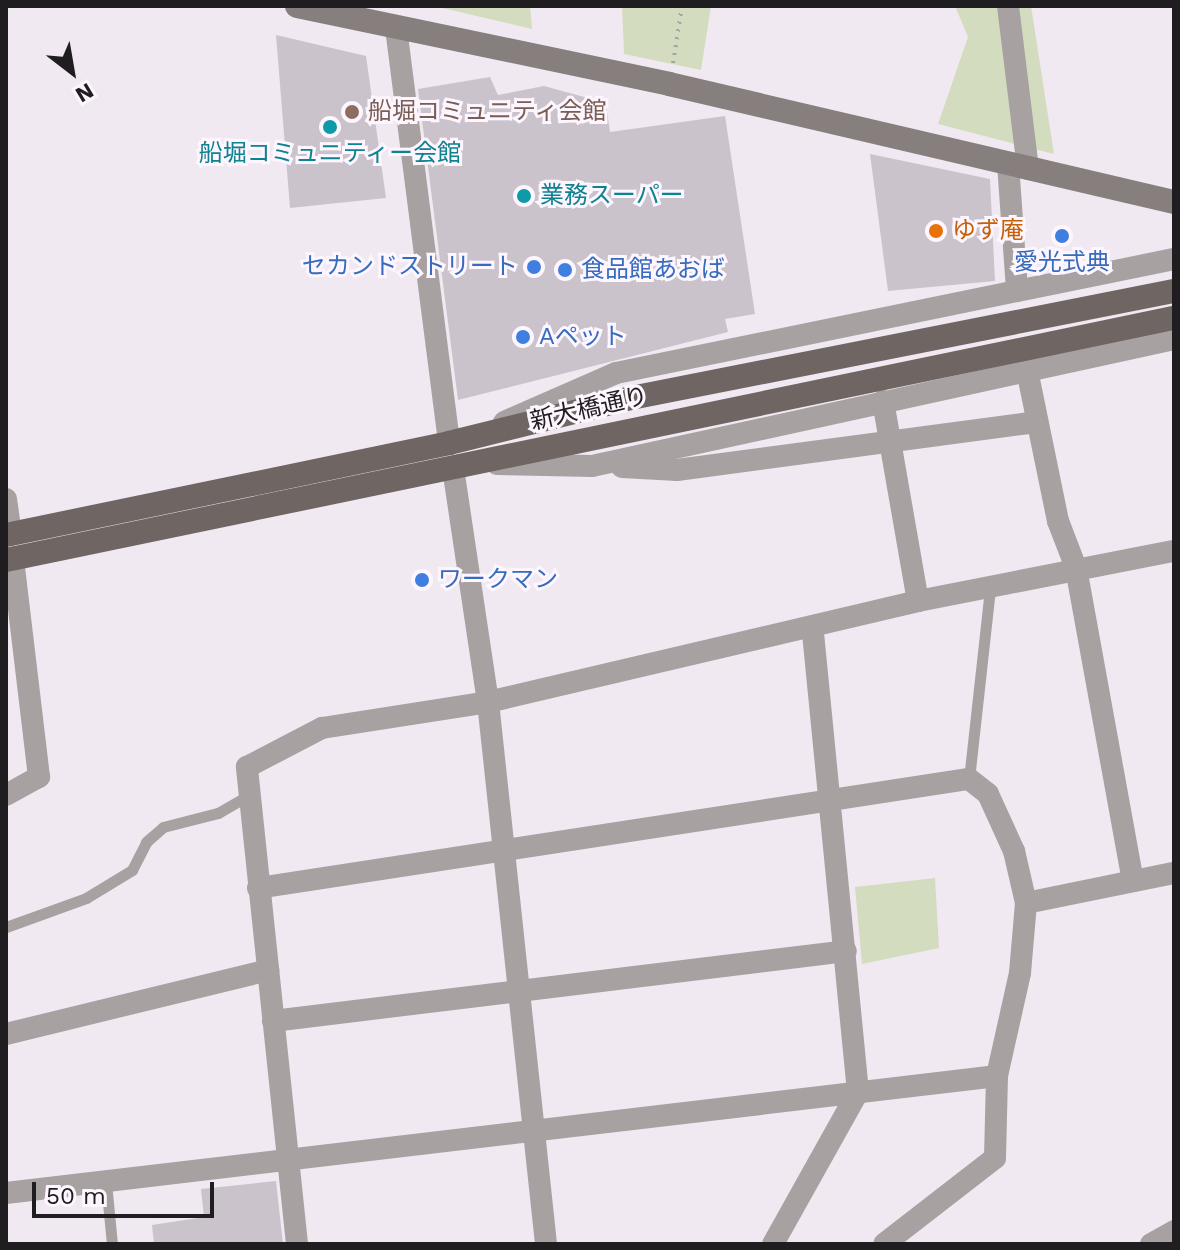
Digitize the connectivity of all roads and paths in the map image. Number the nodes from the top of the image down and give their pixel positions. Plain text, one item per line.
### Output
1 (297, 6) edge
2 (682, 6) edge
3 (1008, 6) edge
4 (396, 28) junction
5 (669, 84) junction
6 (1018, 166) junction
7 (1174, 202) edge
8 (1174, 259) edge
9 (1017, 291) junction
10 (1174, 291) edge
11 (1174, 318) edge
12 (1174, 339) edge
13 (1027, 370) junction
14 (883, 401) junction
15 (1037, 422) junction
16 (458, 441) junction
17 (890, 444) junction
18 (464, 466) junction
19 (592, 466) junction
20 (6, 499) edge
21 (9, 547) edge
22 (1174, 551) edge
23 (1076, 568) junction
24 (990, 590) junction
25 (918, 601) junction
26 (812, 627) junction
27 (488, 702) junction
28 (969, 779) junction
29 (6, 795) edge
30 (248, 796) junction
31 (831, 800) junction
32 (503, 851) junction
33 (1174, 873) edge
34 (1133, 881) junction
35 (258, 888) junction
36 (1026, 903) junction
37 (6, 927) edge
38 (846, 951) junction
39 (268, 970) junction
40 (518, 991) junction
41 (273, 1021) junction
42 (6, 1034) edge
43 (997, 1076) junction
44 (858, 1092) junction
45 (533, 1131) junction
46 (288, 1161) junction
47 (106, 1182) junction
48 (6, 1193) edge
49 (1174, 1231) edge
50 (112, 1244) edge
51 (297, 1244) edge
52 (546, 1244) edge
53 (773, 1244) edge
54 (884, 1244) edge
55 (1151, 1244) edge

1 - 4 street
2 - 5 path
3 - 6 street
4 - 5 street
4 - 16 street
5 - 6 street
6 - 7 street
6 - 9 street
8 - 9 street
9 - 16 street
10 - 16 main road, 新大橋通り
11 - 18 main road, 新大橋通り
12 - 13 street
13 - 14 street
13 - 15 street
14 - 17 street
14 - 19 street
15 - 17 street
15 - 23 street
16 - 21 main road, 新大橋通り
17 - 19 street
17 - 25 street
18 - 19 street
18 - 21 main road, 新大橋通り
18 - 27 street
20 - 21 street
21 - 29 street
22 - 23 street
23 - 24 street
23 - 34 street
24 - 25 street
24 - 28 lane
25 - 26 street
26 - 27 street
26 - 31 street
27 - 30 street
27 - 32 street
28 - 31 street
28 - 36 street
30 - 35 street
30 - 37 lane
31 - 32 street
31 - 38 street
32 - 35 street
32 - 40 street
33 - 34 street
34 - 36 street
35 - 39 street
36 - 43 street
38 - 40 street
38 - 44 street
39 - 41 street
39 - 42 street
40 - 41 street
40 - 45 street
41 - 46 street
43 - 44 street
43 - 54 street
44 - 45 street
44 - 53 street
45 - 46 street
45 - 52 street
46 - 47 street
46 - 51 street
47 - 48 street
47 - 50 lane
49 - 55 street

